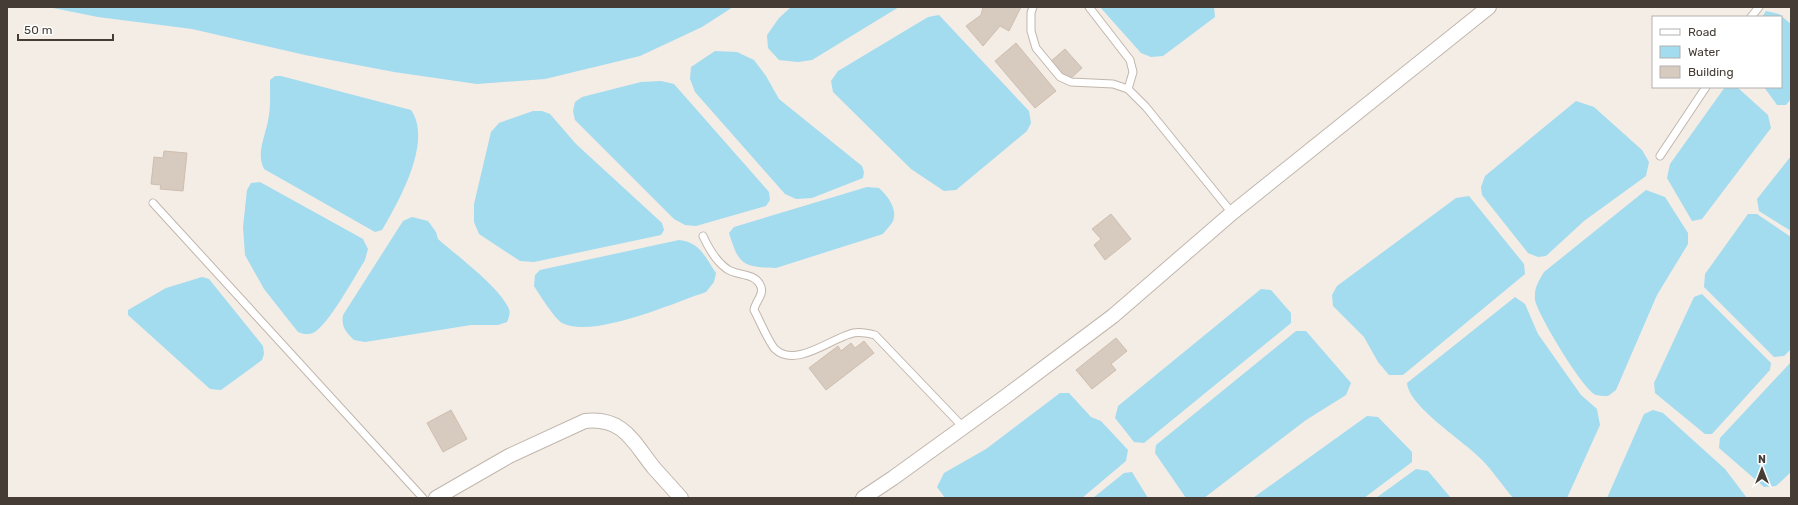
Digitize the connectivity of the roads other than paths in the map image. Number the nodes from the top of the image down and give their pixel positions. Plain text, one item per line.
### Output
1 (1034, 7) edge
2 (1089, 7) edge
3 (1489, 7) edge
4 (1759, 7) edge
5 (1752, 16) edge
6 (1705, 88) edge
7 (1128, 89) junction
8 (1660, 156) dead end
9 (153, 203) dead end
10 (1232, 212) junction
11 (703, 236) dead end
12 (963, 428) junction
13 (423, 498) edge
14 (436, 498) edge
15 (681, 498) edge
16 (863, 498) edge

1 - 7 lane
2 - 7 lane
3 - 10 street
4 - 5 lane
6 - 8 lane
7 - 10 lane
9 - 13 lane
10 - 12 street
11 - 12 lane
12 - 16 street
14 - 15 street

